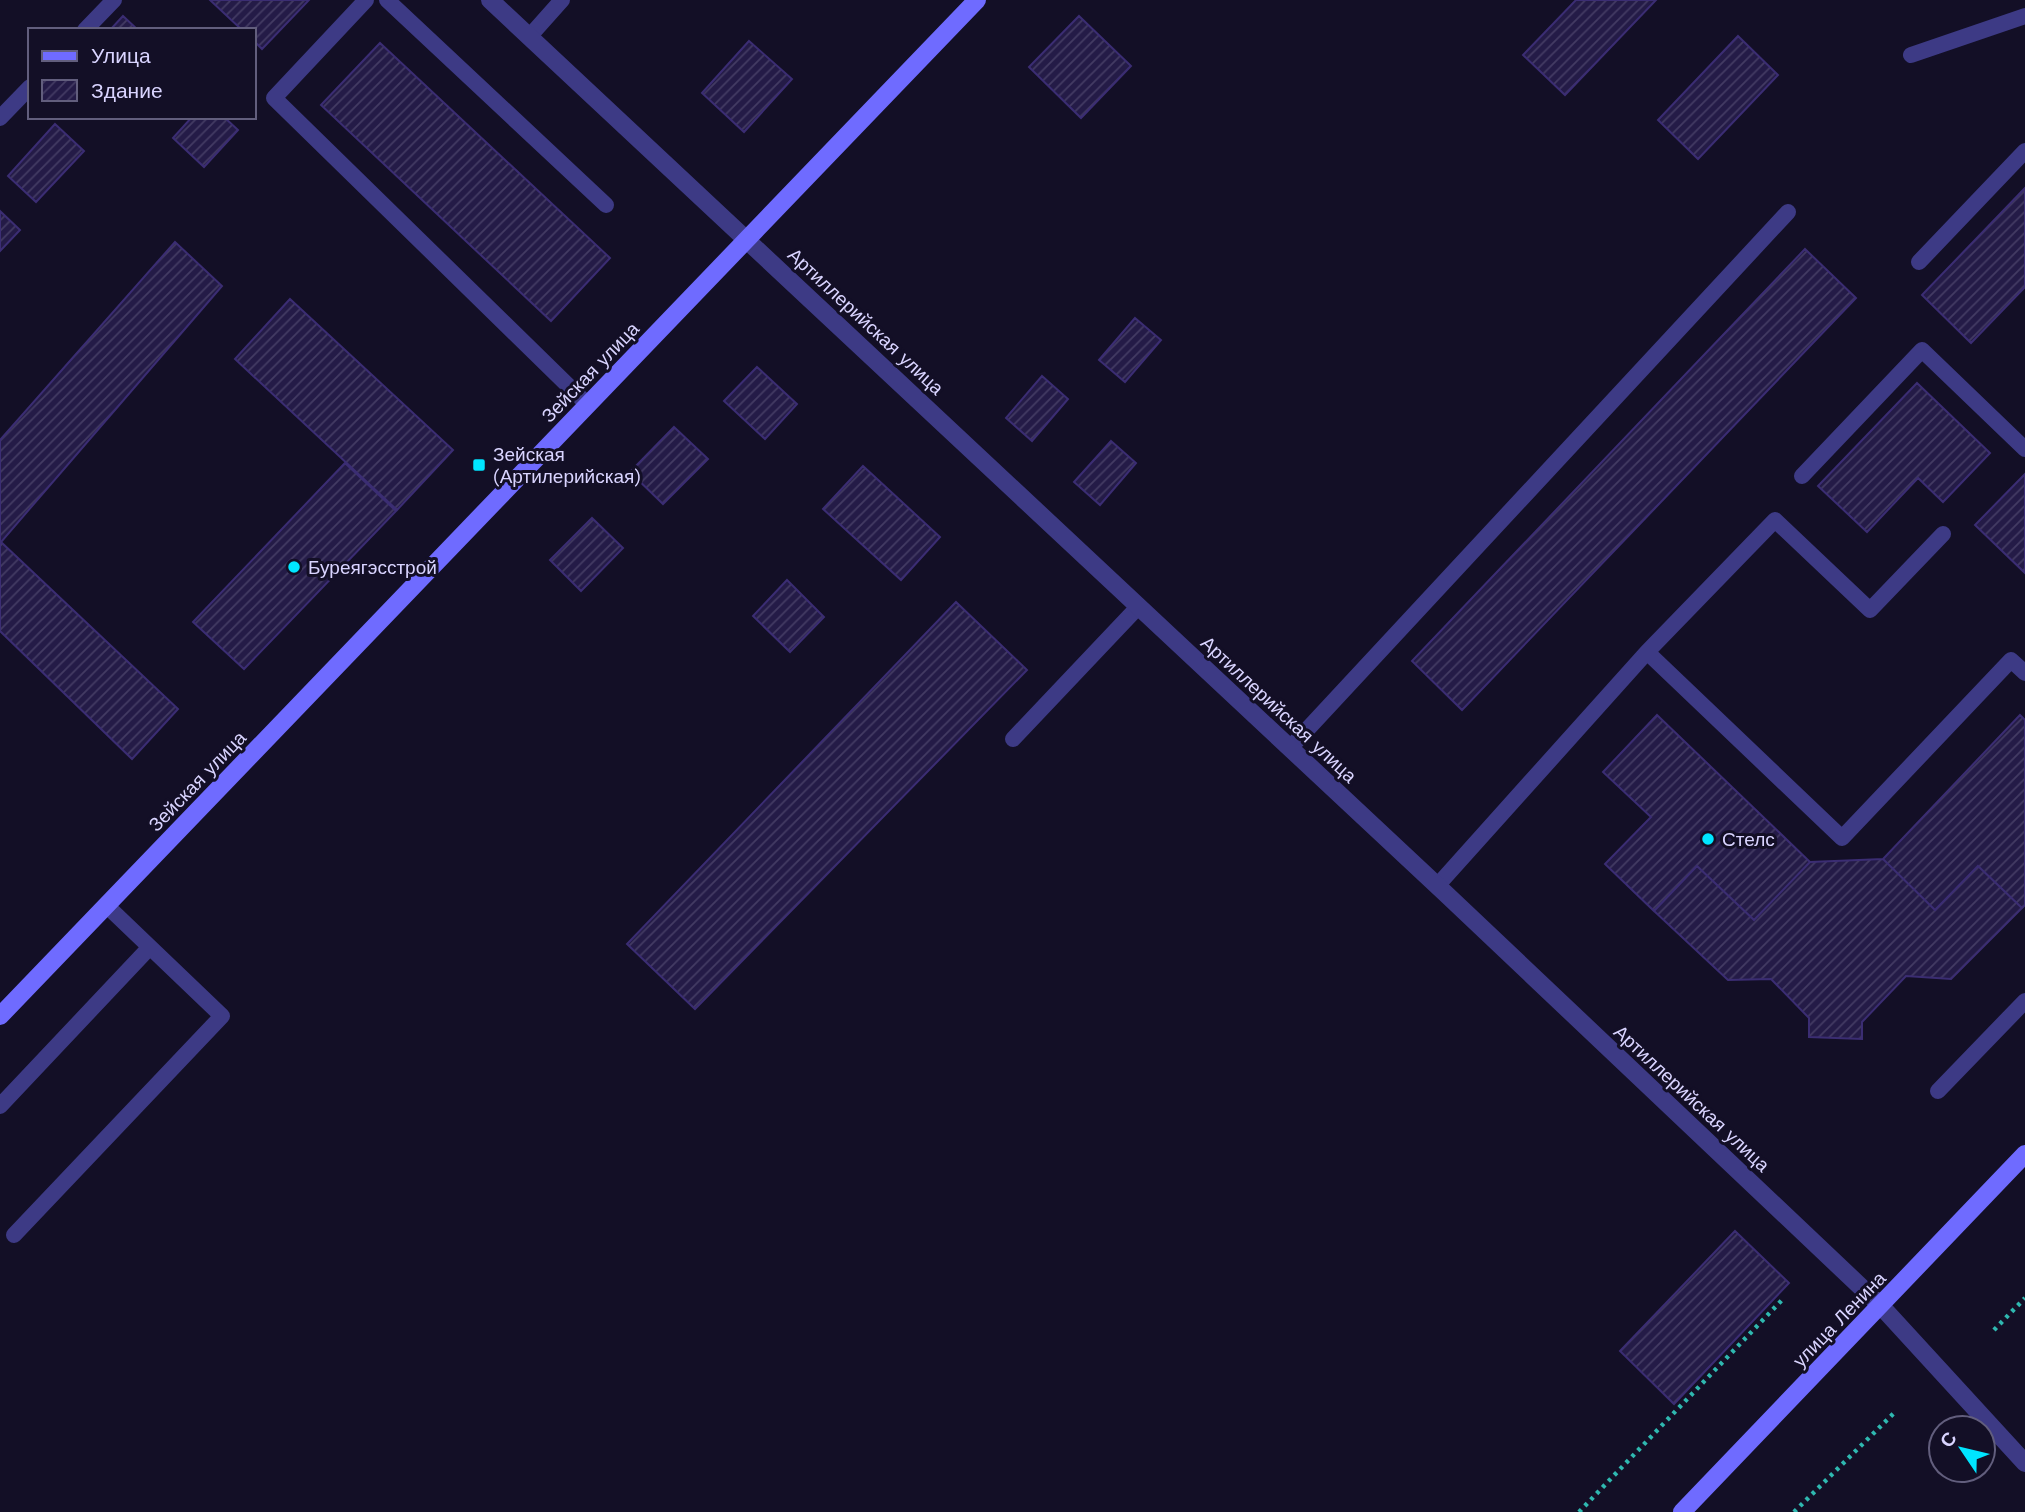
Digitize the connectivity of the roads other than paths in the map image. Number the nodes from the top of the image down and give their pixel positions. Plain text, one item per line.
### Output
1 (114, 0) edge
2 (366, 0) edge
3 (387, 0) edge
4 (490, 0) edge
5 (562, 0) edge
6 (977, 0) edge
7 (2025, 16) edge
8 (87, 28) edge
9 (529, 37) junction
10 (1911, 55) dead end
11 (28, 89) edge
12 (0, 118) edge
13 (2025, 151) edge
14 (606, 205) dead end
15 (1788, 212) dead end
16 (747, 239) junction
17 (1919, 262) dead end
18 (588, 405) junction
19 (2025, 449) edge
20 (1802, 476) dead end
21 (1942, 534) dead end
22 (1139, 606) junction
23 (1647, 652) junction
24 (2025, 673) edge
25 (1013, 739) dead end
26 (1290, 748) junction
27 (1437, 886) junction
28 (106, 905) junction
29 (150, 947) junction
30 (2025, 1001) edge
31 (0, 1016) edge
32 (1938, 1091) dead end
33 (0, 1106) edge
34 (2025, 1154) edge
35 (14, 1236) dead end
36 (1881, 1306) junction
37 (2025, 1463) edge
38 (1682, 1512) edge

1 - 8 lane
2 - 18 lane
3 - 14 lane
4 - 9 street, Артиллерийская улица
5 - 9 lane
6 - 16 street, Зейская улица
7 - 10 lane
9 - 16 street, Артиллерийская улица
11 - 12 lane
13 - 17 lane
15 - 26 lane
16 - 18 street, Зейская улица
16 - 22 street, Артиллерийская улица
18 - 28 street, Зейская улица
19 - 20 lane
21 - 23 lane
22 - 25 lane
22 - 26 street, Артиллерийская улица
23 - 24 lane
23 - 27 lane
26 - 27 street, Артиллерийская улица
27 - 36 street, Артиллерийская улица
28 - 29 lane
28 - 31 street, Зейская улица
29 - 33 lane
29 - 35 lane
30 - 32 lane
34 - 36 street, улица Ленина
36 - 37 street, Артиллерийская улица
36 - 38 street, улица Ленина

